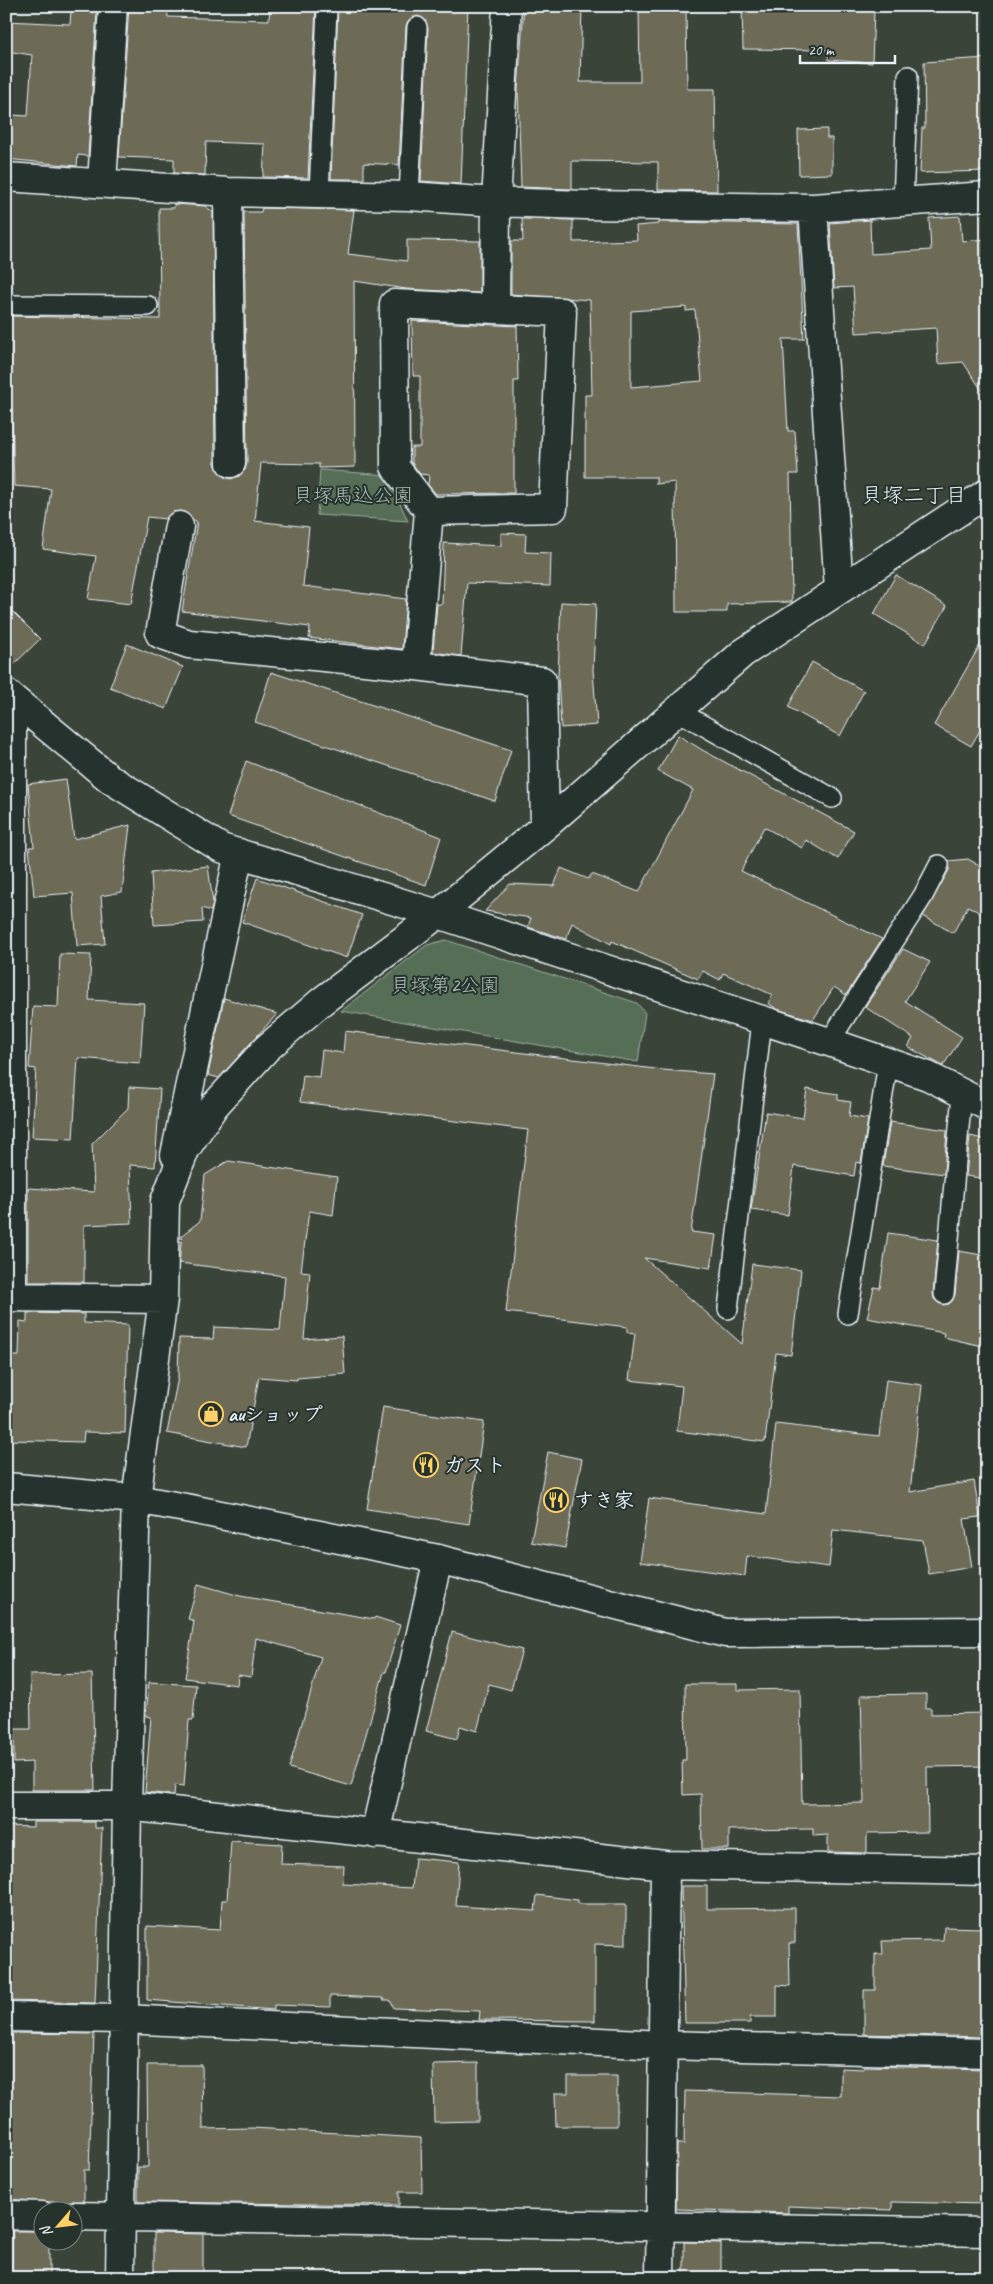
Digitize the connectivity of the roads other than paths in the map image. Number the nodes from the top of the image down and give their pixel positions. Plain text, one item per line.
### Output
1 (113, 6) edge
2 (507, 6) edge
3 (327, 9) dead end
4 (417, 27) dead end
5 (908, 76) dead end
6 (6, 177) edge
7 (102, 183) junction
8 (228, 192) junction
9 (319, 194) junction
10 (409, 196) junction
11 (987, 196) edge
12 (496, 202) junction
13 (903, 202) junction
14 (813, 208) junction
15 (6, 305) edge
16 (148, 306) dead end
17 (495, 309) junction
18 (231, 463) dead end
19 (987, 493) edge
20 (429, 511) junction
21 (179, 526) dead end
22 (839, 589) junction
23 (416, 666) junction
24 (14, 709) edge
25 (676, 710) junction
26 (832, 798) dead end
27 (545, 826) junction
28 (238, 853) junction
29 (939, 865) dead end
30 (438, 914) junction
31 (9, 918) edge
32 (762, 1021) junction
33 (829, 1042) junction
34 (888, 1063) junction
35 (962, 1094) junction
36 (987, 1106) edge
37 (9, 1118) edge
38 (165, 1201) junction
39 (944, 1294) dead end
40 (9, 1297) edge
41 (163, 1299) junction
42 (728, 1309) dead end
43 (848, 1314) dead end
44 (6, 1487) edge
45 (136, 1499) junction
46 (438, 1559) junction
47 (987, 1632) edge
48 (6, 1806) edge
49 (127, 1806) junction
50 (375, 1834) junction
51 (665, 1865) junction
52 (987, 1871) edge
53 (6, 2016) edge
54 (124, 2019) junction
55 (663, 2045) junction
56 (987, 2053) edge
57 (6, 2216) edge
58 (32, 2216) edge
59 (82, 2216) edge
60 (122, 2217) junction
61 (660, 2227) junction
62 (987, 2232) edge
63 (120, 2278) edge
64 (660, 2278) edge

1 - 7 street
2 - 12 street
3 - 9 lane
4 - 10 lane
5 - 13 lane
6 - 7 street
7 - 8 street
8 - 9 street
8 - 18 street
9 - 10 street
10 - 12 street
11 - 13 street
12 - 14 street
12 - 17 street
13 - 14 street
14 - 22 street
15 - 16 lane
17 - 20 street
17 - 20 street
19 - 22 street
20 - 23 street
21 - 23 street
22 - 25 street
23 - 27 street
24 - 28 street
24 - 31 street
25 - 26 lane
25 - 27 street
27 - 30 street
28 - 30 street
28 - 38 street
29 - 33 lane
30 - 32 street
30 - 38 street
31 - 37 street
32 - 33 street
32 - 42 lane
33 - 34 street
34 - 35 street
34 - 43 lane
35 - 36 street
35 - 39 lane
37 - 40 street
38 - 41 street
40 - 41 street
41 - 45 street
44 - 45 street
45 - 46 street
45 - 49 street
46 - 47 street
46 - 50 street
48 - 49 street
49 - 50 street
49 - 54 street
50 - 51 street
51 - 52 street
51 - 55 street
53 - 54 street
54 - 55 street
54 - 60 street
55 - 56 street
55 - 61 street
57 - 58 street
59 - 60 street
60 - 61 street
60 - 63 street
61 - 62 street
61 - 64 street

